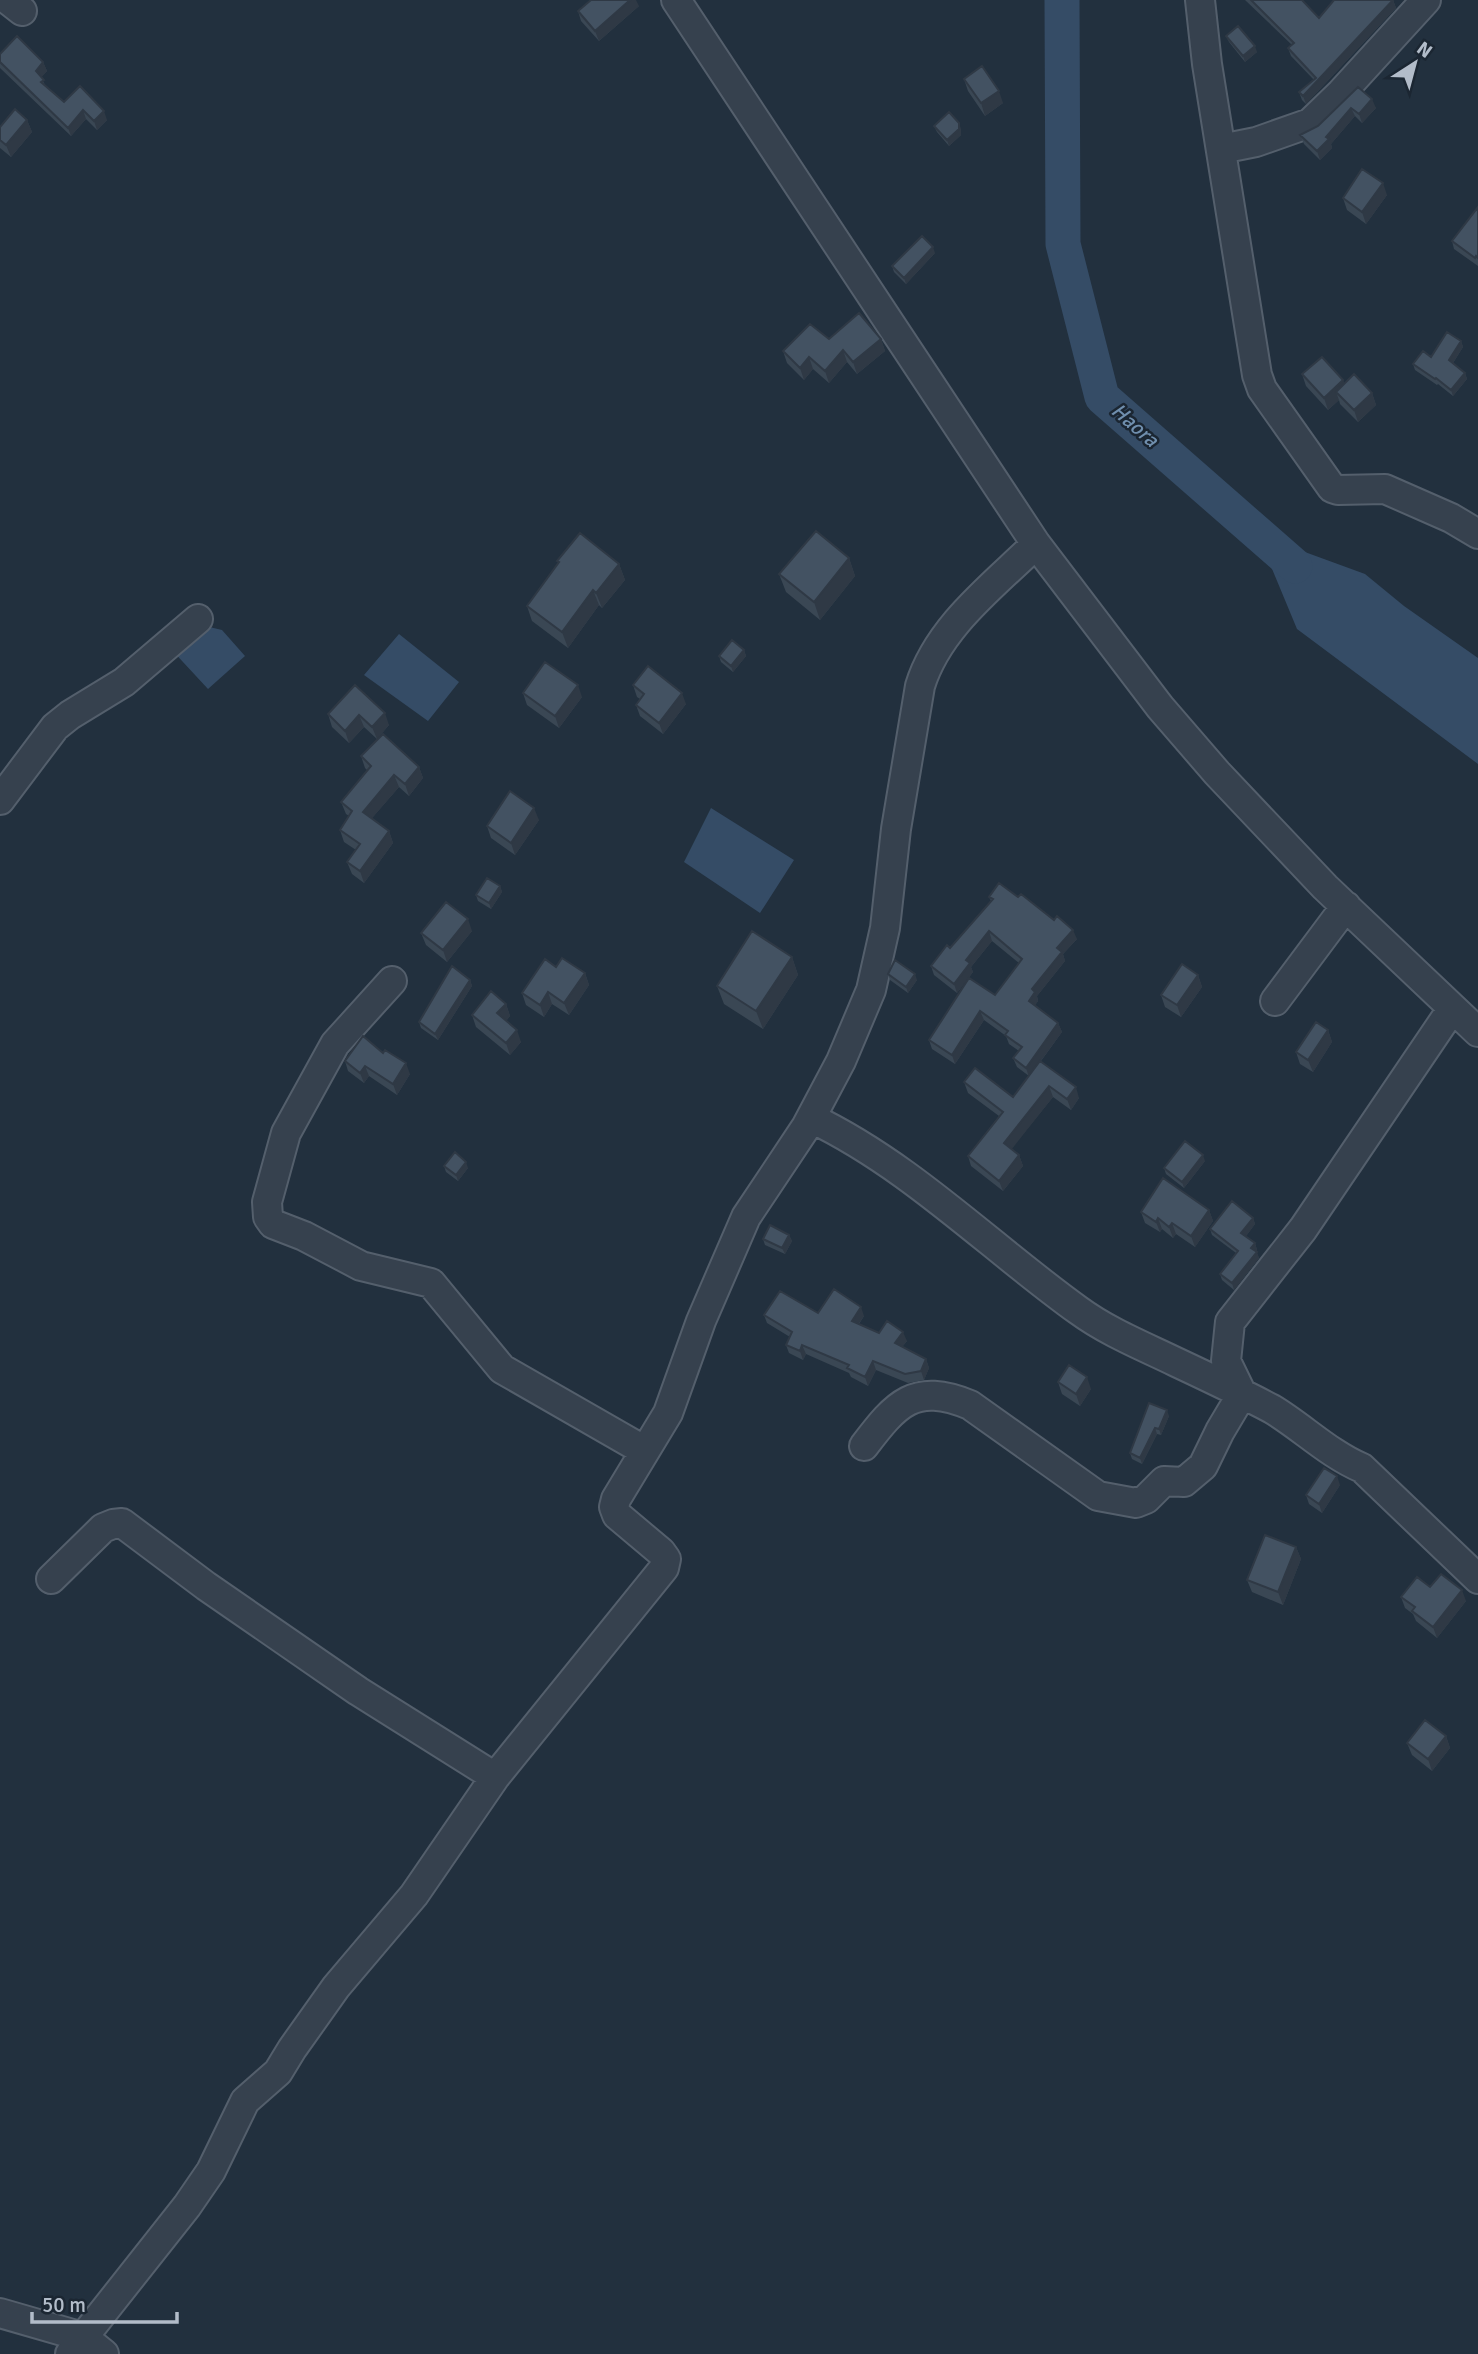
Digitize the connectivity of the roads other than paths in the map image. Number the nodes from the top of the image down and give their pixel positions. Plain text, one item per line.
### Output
1 (676, 0) edge
2 (1200, 0) edge
3 (1426, 0) edge
4 (1221, 149) junction
5 (1478, 534) edge
6 (1036, 544) junction
7 (198, 619) dead end
8 (0, 800) edge
9 (1346, 906) junction
10 (392, 981) dead end
11 (1275, 1001) dead end
12 (1452, 1009) junction
13 (1478, 1032) edge
14 (811, 1118) junction
15 (1242, 1394) junction
16 (864, 1446) dead end
17 (645, 1451) junction
18 (51, 1578) dead end
19 (1478, 1579) edge
20 (495, 1777) junction
21 (0, 2313) edge
22 (83, 2348) edge

1 - 6 street
2 - 4 street
3 - 4 street
4 - 5 street
6 - 9 street
6 - 14 street
7 - 8 street
9 - 11 street
9 - 12 street
10 - 17 street
12 - 13 street
12 - 15 street
14 - 15 street
14 - 17 street
15 - 16 street
15 - 19 street
17 - 20 street
18 - 20 street
20 - 22 street
21 - 22 street

